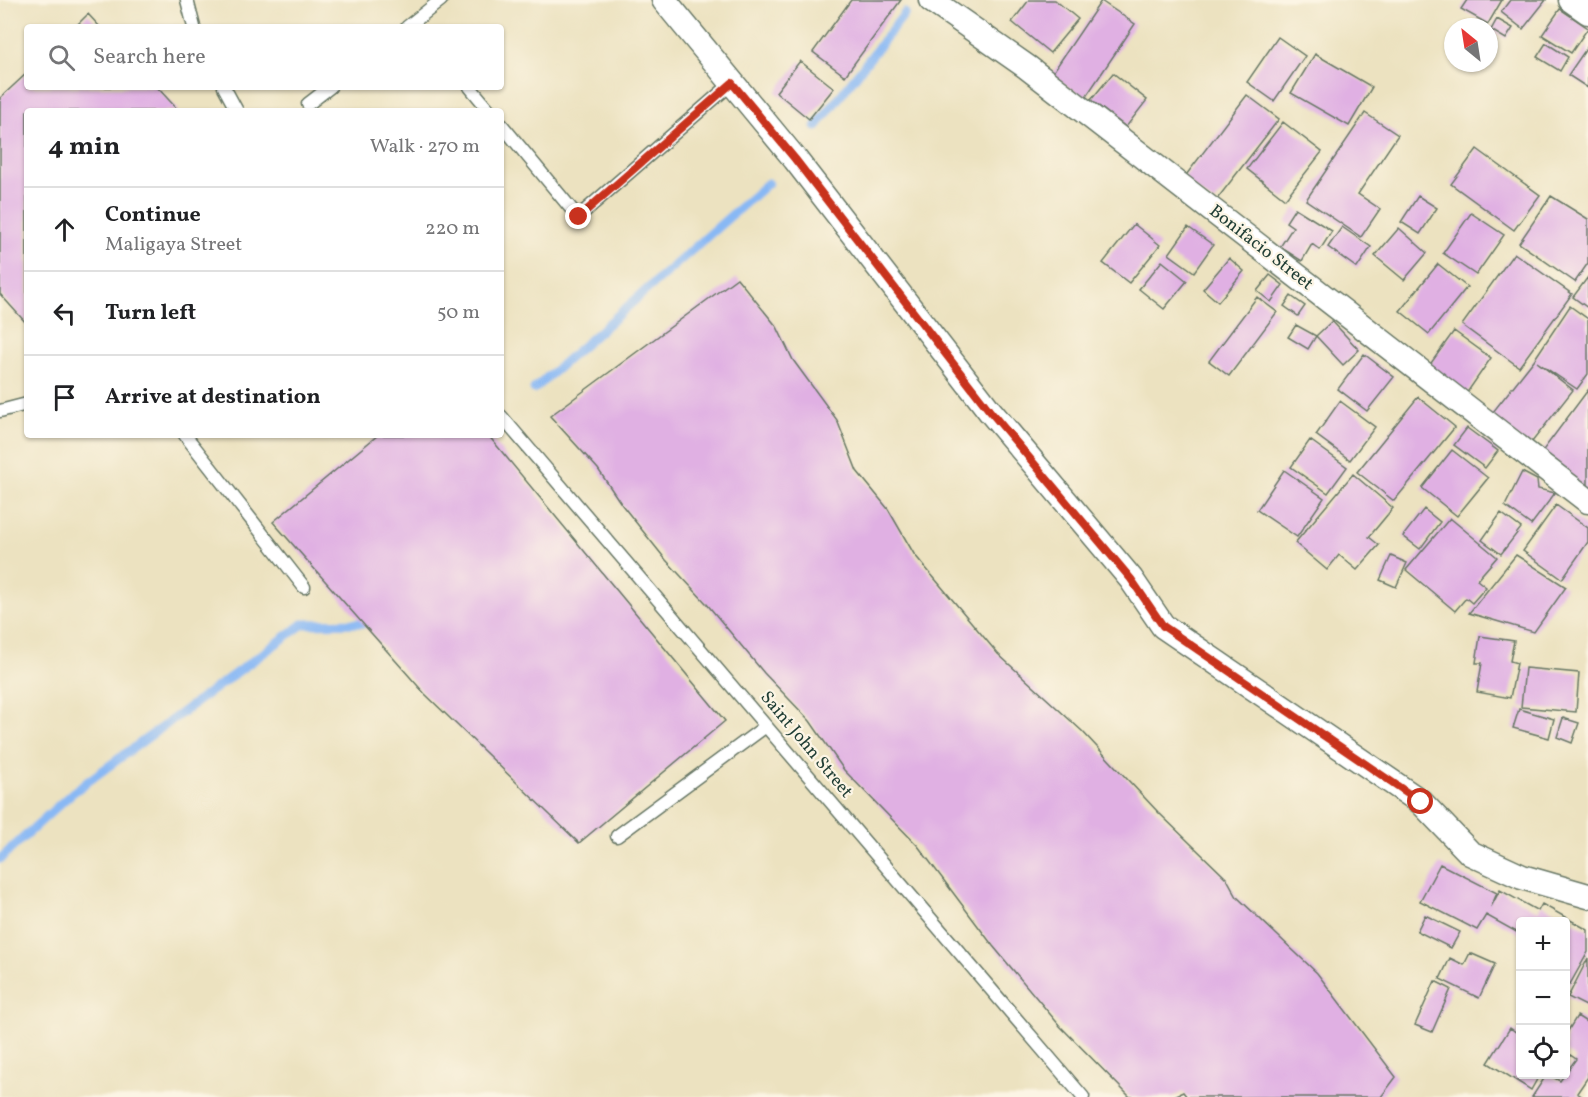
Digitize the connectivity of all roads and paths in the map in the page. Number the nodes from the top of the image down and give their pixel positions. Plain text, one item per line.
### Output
1 (187, 0) edge
2 (441, 0) edge
3 (664, 0) edge
4 (931, 0) edge
5 (1571, 0) edge
6 (1588, 12) edge
7 (193, 24) edge
8 (415, 24) edge
9 (732, 83) junction
10 (226, 90) edge
11 (326, 90) edge
12 (472, 90) edge
13 (308, 104) dead end
14 (235, 108) edge
15 (488, 108) edge
16 (504, 128) edge
17 (24, 405) edge
18 (0, 411) edge
19 (504, 420) edge
20 (186, 438) edge
21 (1588, 501) edge
22 (304, 587) dead end
23 (766, 726) junction
24 (617, 836) dead end
25 (1588, 896) edge
26 (1078, 1095) edge

1 - 7 lane
2 - 8 lane
3 - 9 street
4 - 21 street, Bonifacio Street
5 - 6 street
9 - 16 lane
9 - 25 street
10 - 14 lane
11 - 13 lane
12 - 15 lane
17 - 18 lane
19 - 23 lane, Saint John Street
20 - 22 lane
23 - 24 lane
23 - 26 lane, Saint John Street

